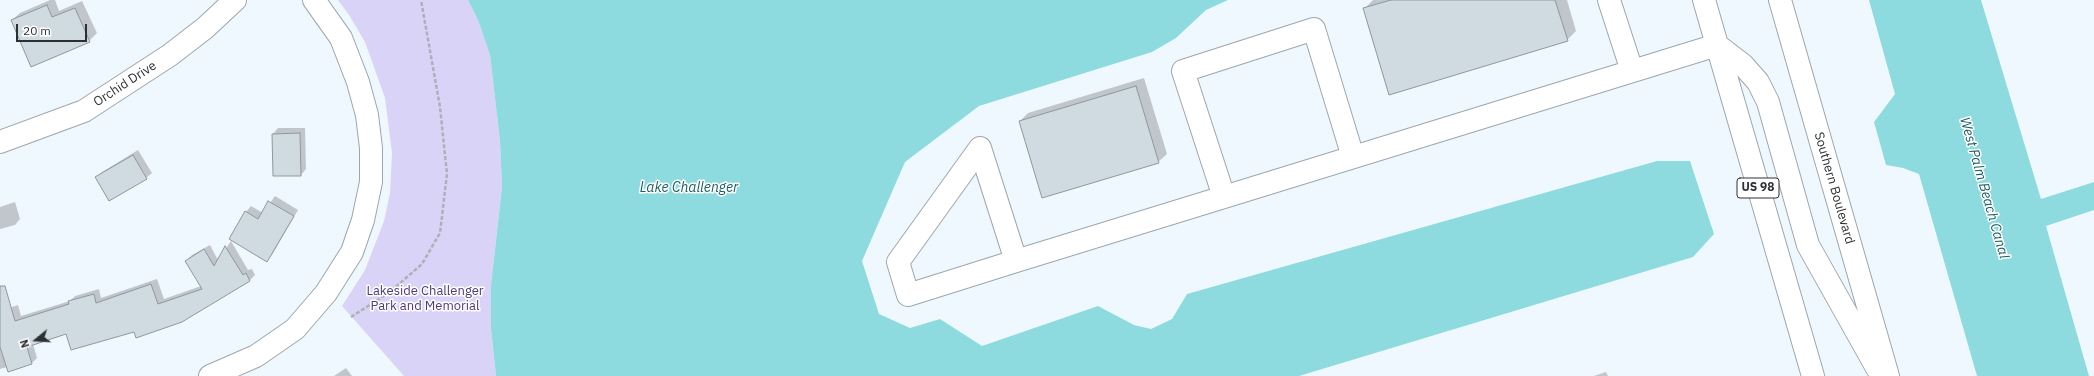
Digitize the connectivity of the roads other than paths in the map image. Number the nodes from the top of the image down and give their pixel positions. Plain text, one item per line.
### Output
1 (236, 0) edge
2 (314, 0) edge
3 (1610, 0) edge
4 (1704, 0) edge
5 (1780, 0) edge
6 (1717, 45) junction
7 (1632, 71) junction
8 (0, 142) edge
9 (1353, 157) junction
10 (1224, 197) junction
11 (1016, 261) junction
12 (210, 376) edge
13 (1813, 376) edge
14 (1882, 376) edge
15 (1888, 376) edge

1 - 8 main road, Orchid Drive
2 - 12 main road
3 - 7 main road
4 - 6 main road, US 98
5 - 15 main road, Southern Boulevard
6 - 7 main road
6 - 13 main road, US 98
6 - 14 main road
7 - 9 main road
9 - 10 main road
9 - 10 main road
10 - 11 main road
11 - 11 main road

